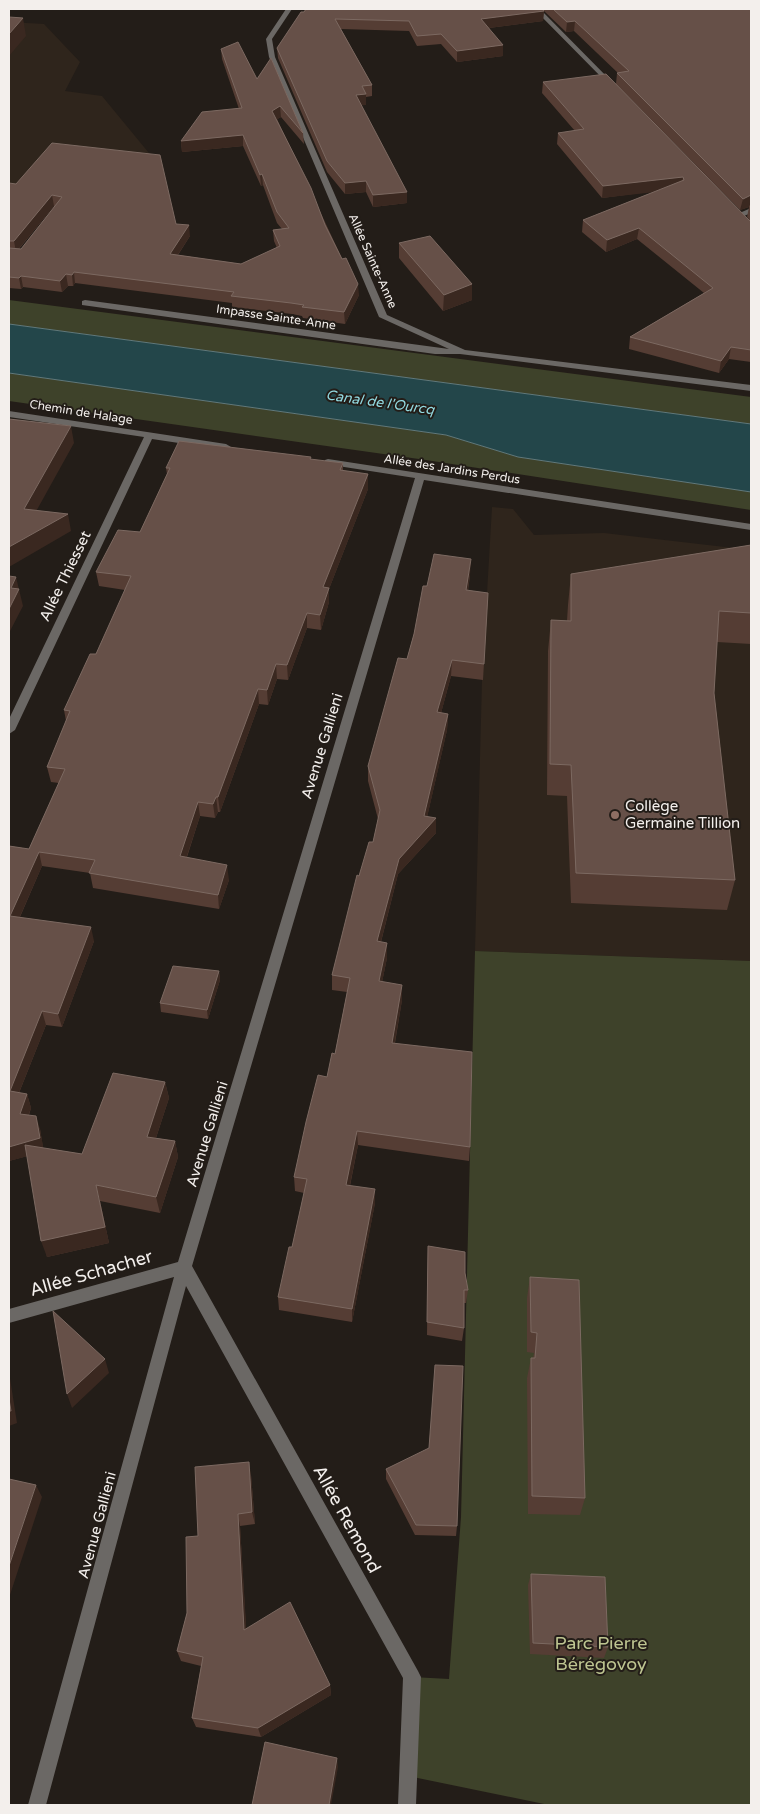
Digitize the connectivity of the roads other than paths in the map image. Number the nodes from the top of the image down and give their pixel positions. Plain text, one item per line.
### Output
1 (289, 9) edge
2 (537, 9) edge
3 (620, 94) edge
4 (732, 208) edge
5 (751, 210) edge
6 (739, 215) junction
7 (751, 228) edge
8 (85, 303) dead end
9 (463, 352) junction
10 (751, 388) edge
11 (9, 414) edge
12 (149, 436) junction
13 (237, 449) edge
14 (314, 460) edge
15 (420, 476) junction
16 (751, 527) edge
17 (9, 730) edge
18 (184, 1267) junction
19 (9, 1316) edge
20 (37, 1805) edge
21 (407, 1805) edge

1 - 9 street, Allée Sainte-Anne
2 - 3 street
4 - 6 street
5 - 6 street
6 - 7 street
8 - 9 street, Impasse Sainte-Anne
9 - 10 street, Allée Sainte-Anne
11 - 12 street, Chemin de Halage
12 - 13 street
12 - 17 street, Allée Thiesset
14 - 15 street, Allée des Jardins Perdus
15 - 16 street, Allée des Jardins Perdus
15 - 18 street, Avenue Gallieni
18 - 19 street, Allée Schacher
18 - 20 street, Avenue Gallieni
18 - 21 street, Allée Remond

